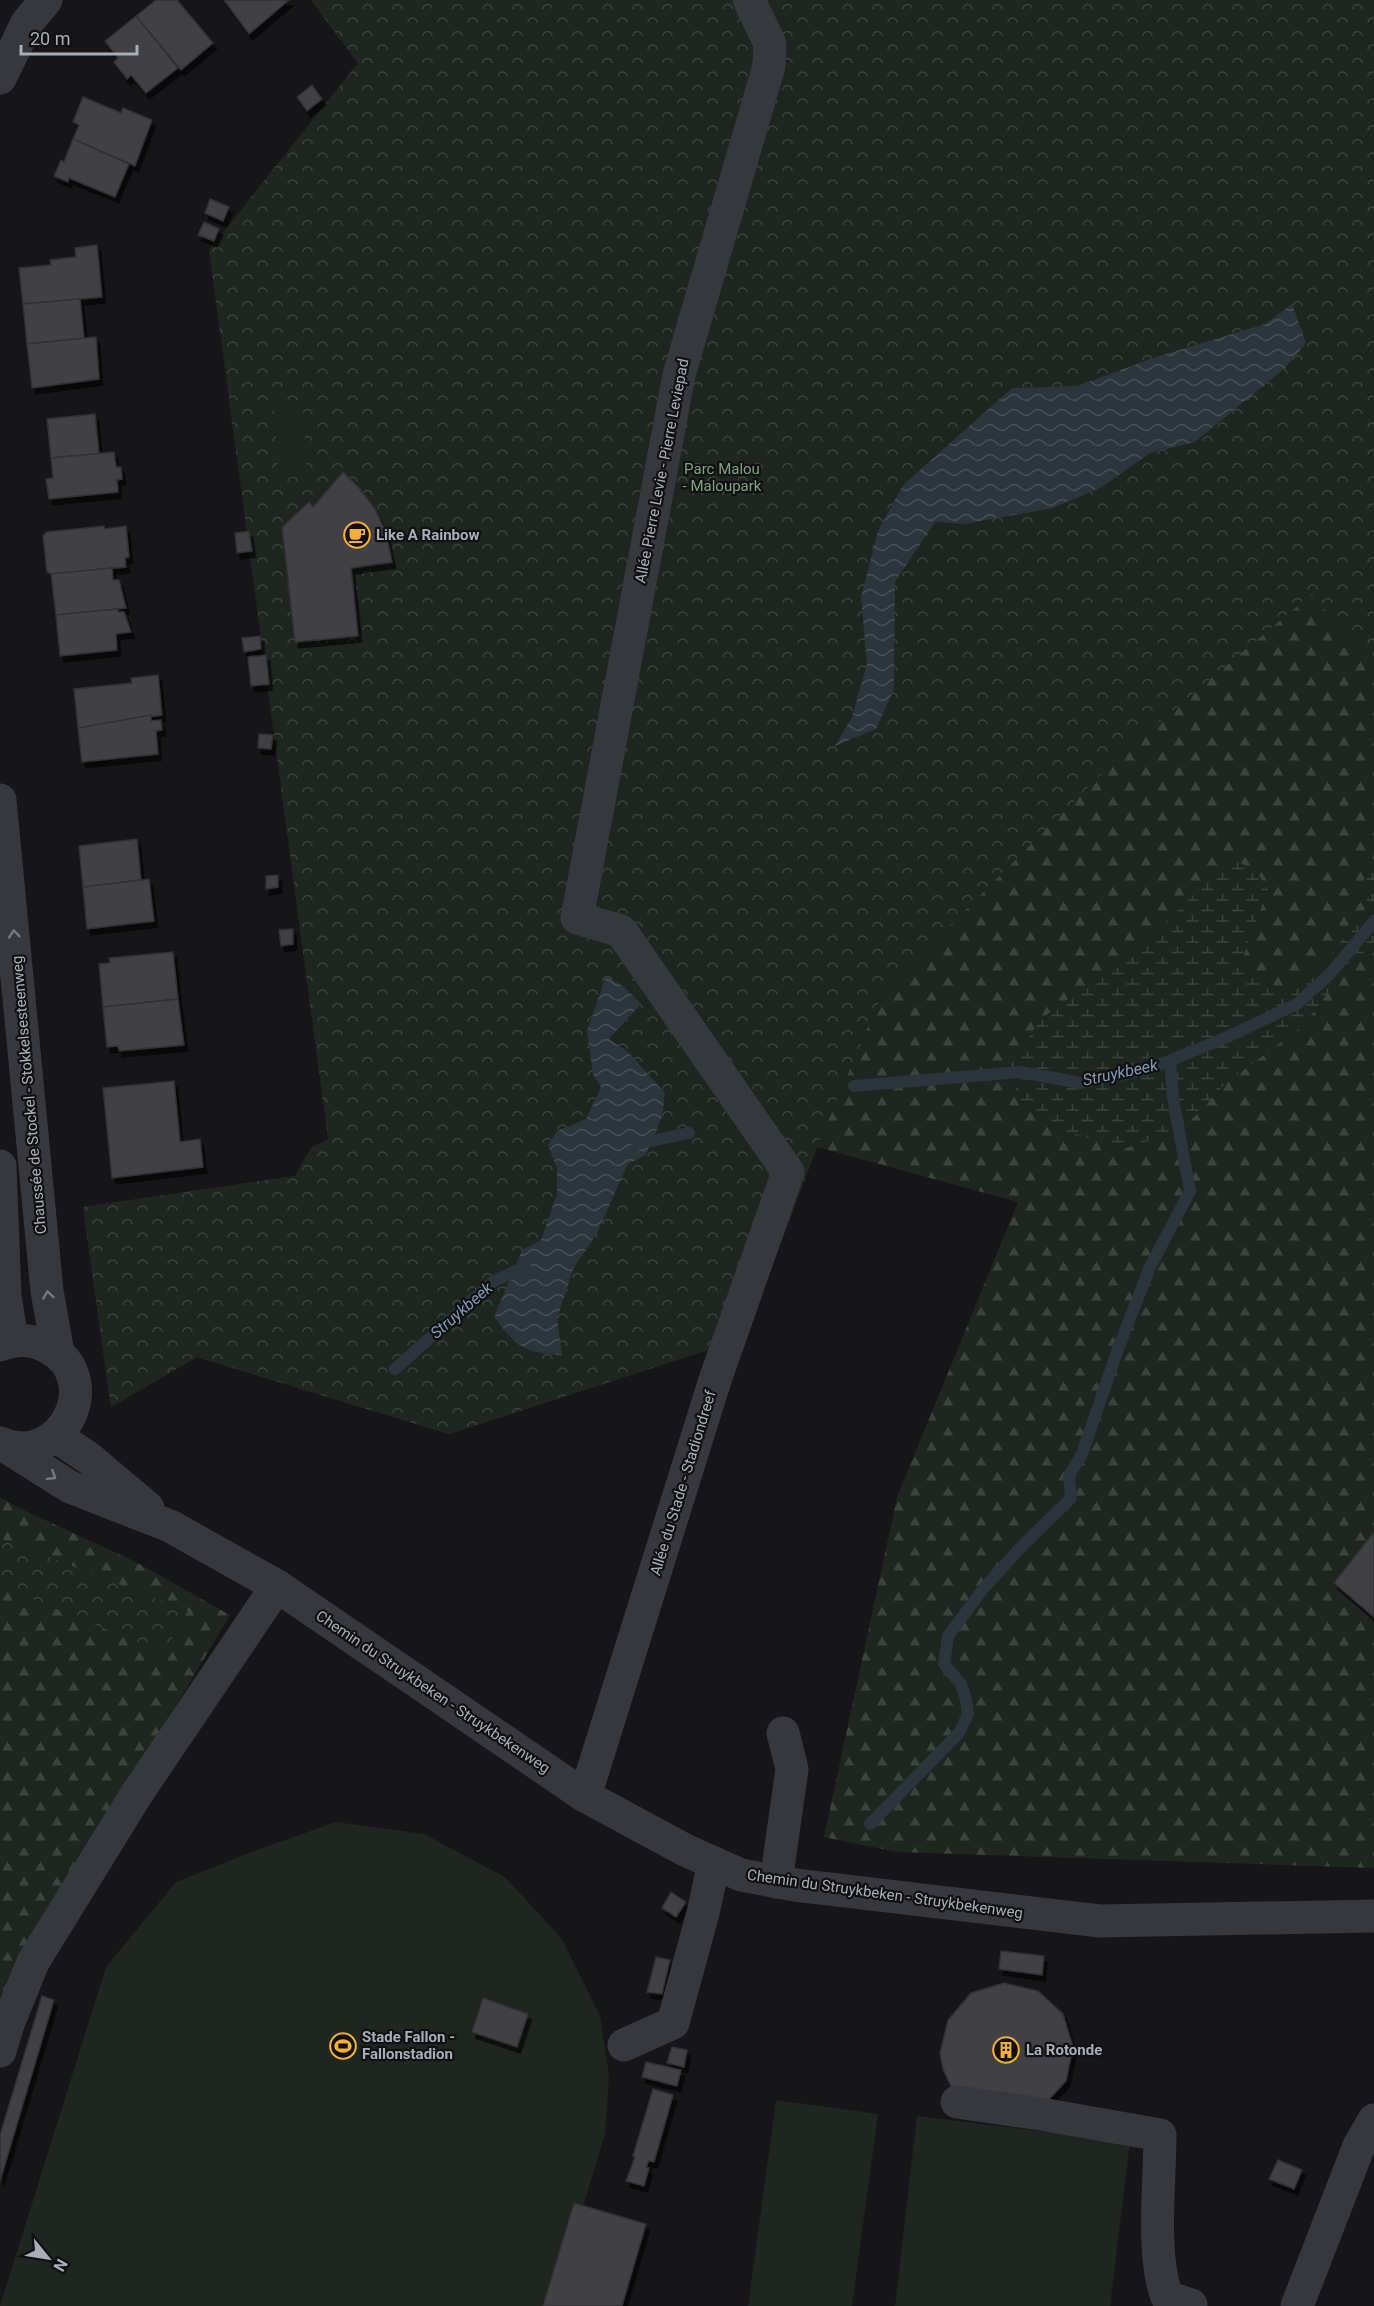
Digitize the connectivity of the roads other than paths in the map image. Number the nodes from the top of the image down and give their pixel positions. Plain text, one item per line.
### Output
1 (46, 0) edge
2 (748, 0) edge
3 (0, 78) edge
4 (0, 800) edge
5 (0, 1166) edge
6 (788, 1172) joint
7 (6, 1343) edge
8 (58, 1353) junction
9 (56, 1436) junction
10 (1, 1444) edge
11 (170, 1526) junction
12 (278, 1586) junction
13 (783, 1733) dead end
14 (585, 1796) junction
15 (714, 1863) junction
16 (776, 1881) junction
17 (1374, 1916) edge
18 (624, 2045) dead end
19 (0, 2051) edge
20 (957, 2102) dead end
21 (1374, 2120) edge
22 (1192, 2306) edge
23 (1297, 2306) edge

1 - 3 street
2 - 6 street, Allée Pierre Levie - Pierre Leviepad
8 -> 4 street, Chaussée de Stockel - Stokkelsesteenweg
5 - 7 street
6 - 14 street, Allée du Stade - Stadiondreef
7 - 8 street
8 - 9 street, Chaussée de Stockel - Stokkelsesteenweg
9 - 10 street
9 - 11 street, Chemin du Struykbeken - Struykbekenweg
10 -> 11 street, Chemin du Struykbeken - Struykbekenweg
11 - 12 street, Chemin du Struykbeken - Struykbekenweg
12 - 14 street, Chemin du Struykbeken - Struykbekenweg
12 - 19 street
13 - 16 street
14 - 15 street, Chemin du Struykbeken - Struykbekenweg
15 - 16 street, Chemin du Struykbeken - Struykbekenweg
15 - 18 street
16 - 17 street, Chemin du Struykbeken - Struykbekenweg
20 - 22 street
21 - 23 street

